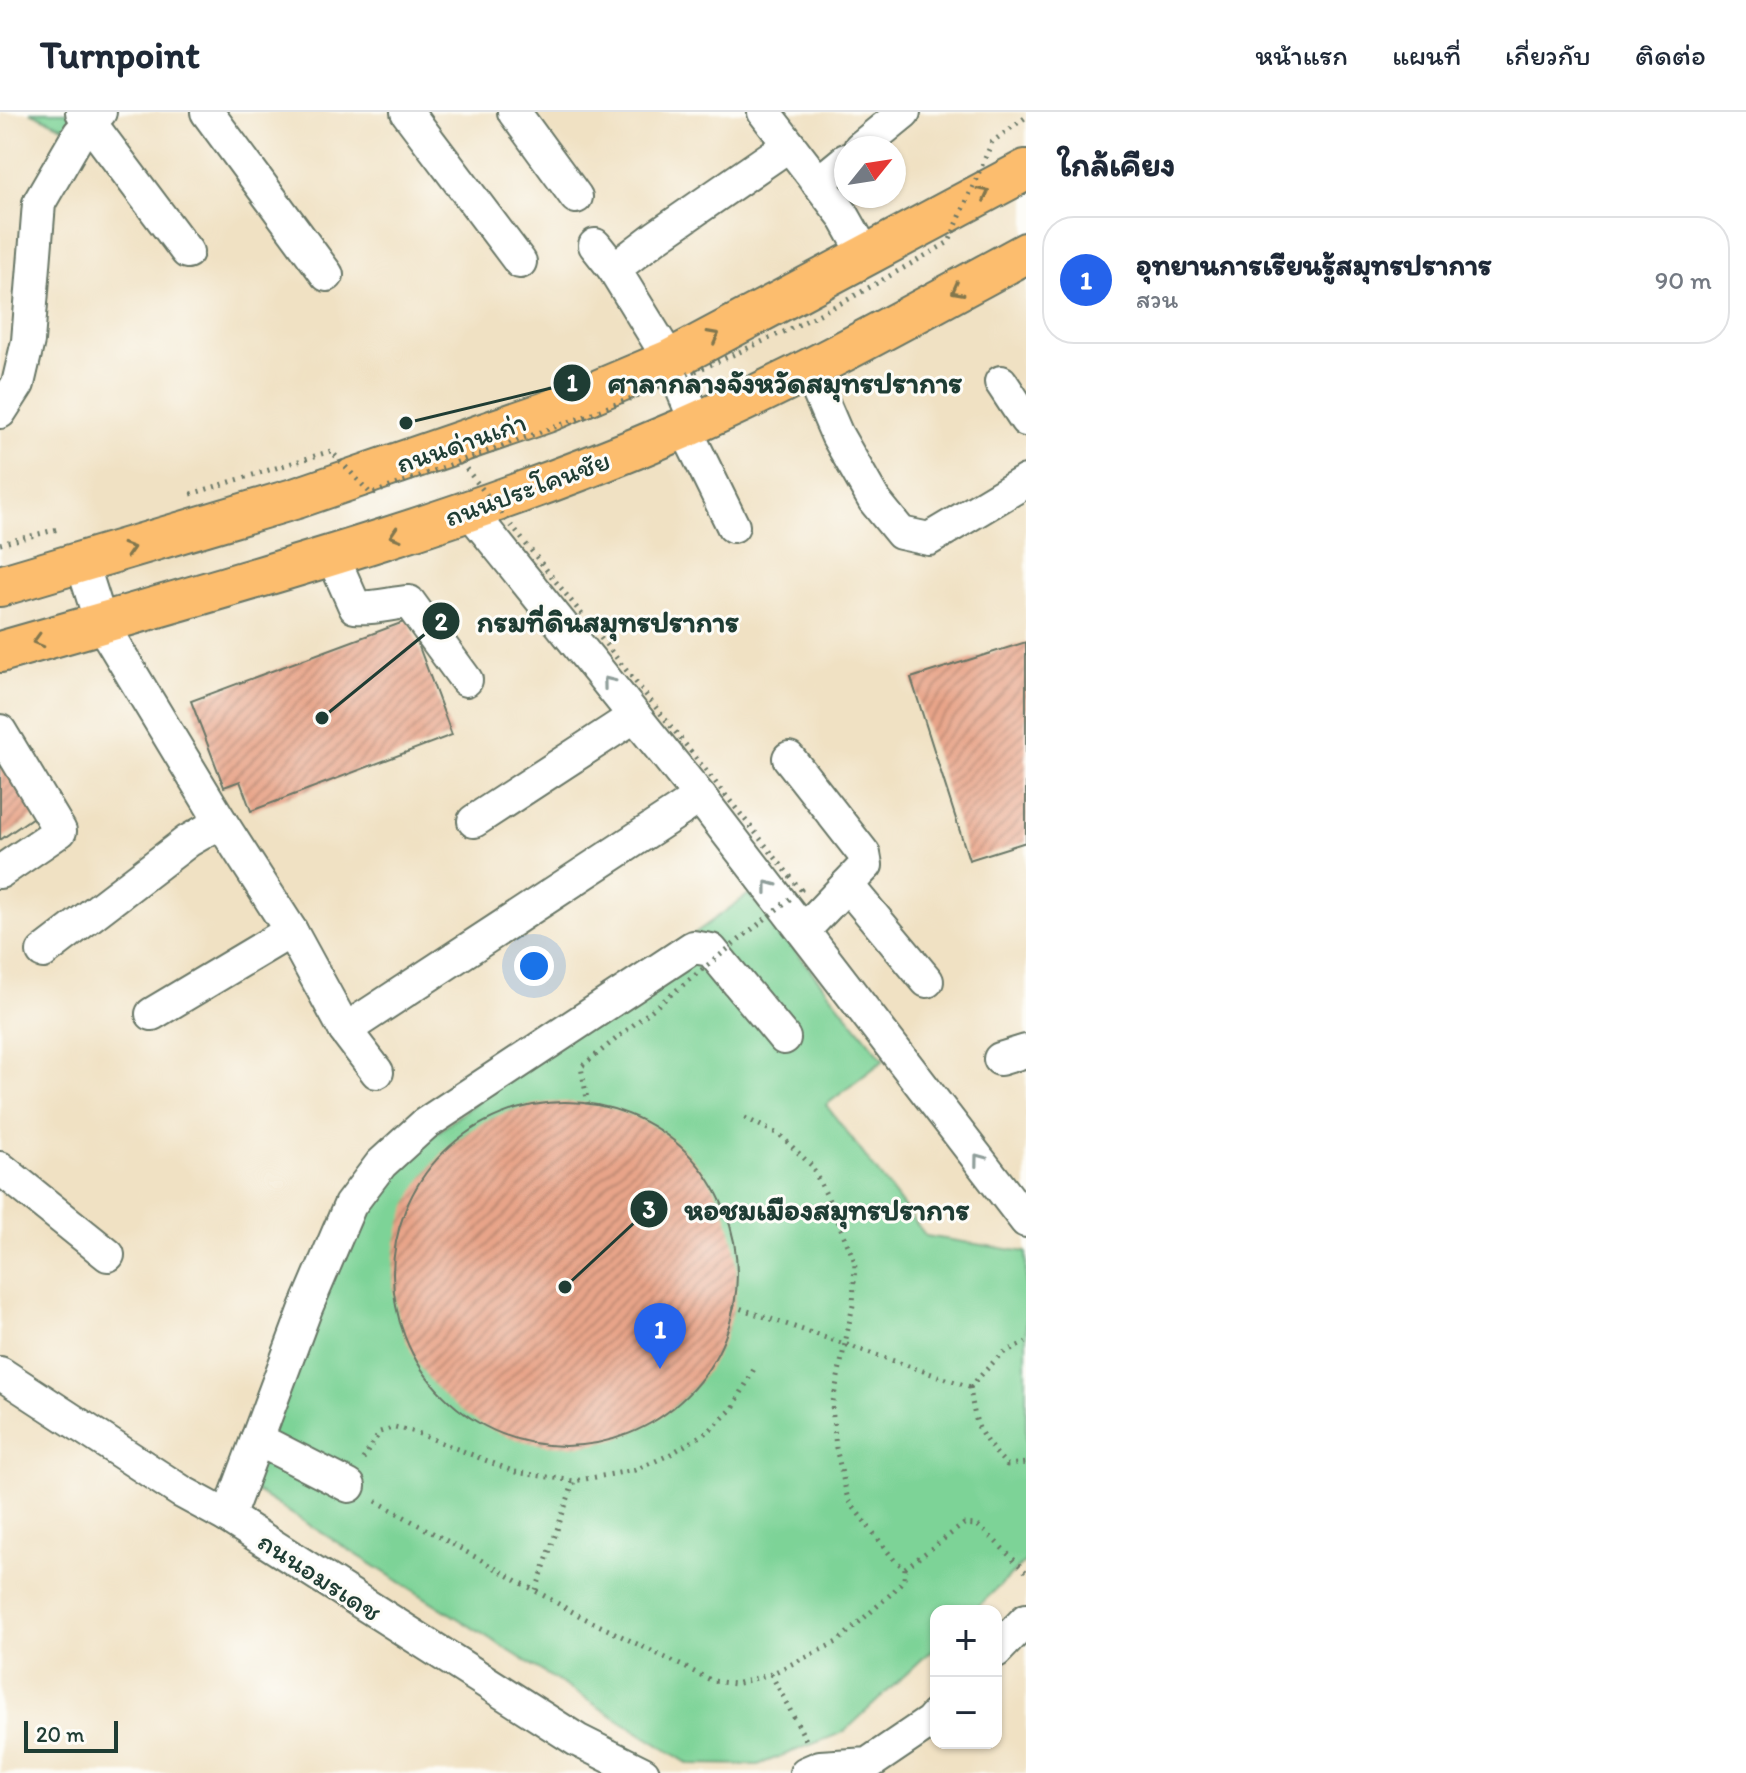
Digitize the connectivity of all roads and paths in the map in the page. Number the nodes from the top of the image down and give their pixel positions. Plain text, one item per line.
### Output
1 (207, 112) edge
2 (407, 112) edge
3 (514, 112) edge
4 (764, 112) edge
5 (91, 115) edge
6 (1026, 117) edge
7 (789, 145) junction
8 (834, 170) edge
9 (1025, 172) edge
10 (818, 183) junction
11 (576, 197) dead end
12 (187, 252) dead end
13 (1026, 253) edge
14 (866, 256) junction
15 (520, 262) dead end
16 (327, 275) dead end
17 (670, 360) junction
18 (809, 370) junction
19 (1001, 382) dead end
20 (0, 412) edge
21 (1026, 420) edge
22 (690, 425) junction
23 (460, 461) junction
24 (1026, 481) edge
25 (191, 494) dead end
26 (469, 510) junction
27 (733, 526) dead end
28 (332, 555) junction
29 (82, 563) junction
30 (0, 586) edge
31 (101, 623) junction
32 (0, 652) edge
33 (466, 680) dead end
34 (635, 716) junction
35 (0, 731) edge
36 (789, 758) dead end
37 (700, 797) junction
38 (474, 821) dead end
39 (221, 822) junction
40 (0, 872) edge
41 (847, 885) junction
42 (804, 930) junction
43 (291, 931) junction
44 (43, 952) dead end
45 (927, 981) dead end
46 (152, 1014) dead end
47 (345, 1030) junction
48 (784, 1038) dead end
49 (377, 1072) dead end
50 (588, 1104) dead end
51 (743, 1117) dead end
52 (0, 1168) edge
53 (1026, 1221) edge
54 (108, 1255) dead end
55 (733, 1306) dead end
56 (1026, 1342) edge
57 (846, 1344) junction
58 (754, 1369) dead end
59 (0, 1373) edge
60 (970, 1387) junction
61 (257, 1439) junction
62 (1026, 1463) edge
63 (574, 1481) junction
64 (349, 1486) junction
65 (228, 1517) junction
66 (905, 1568) junction
67 (1026, 1572) edge
68 (536, 1590) junction
69 (1026, 1620) edge
70 (1002, 1645) edge
71 (771, 1674) junction
72 (930, 1722) edge
73 (813, 1770) edge
74 (643, 1773) edge

1 - 16 street
2 - 15 street
3 - 11 street
4 - 7 street
5 - 12 street
5 - 20 street
6 - 23 path, bridge
7 - 10 street
7 - 17 street
8 - 10 street
14 -> 9 main road, ถนนด่านเก่า
10 - 14 street
13 -> 18 main road, ถนนประโคนชัย
17 -> 14 main road, ถนนด่านเก่า
17 - 22 street
29 -> 17 main road, ถนนด่านเก่า
18 - 22 main road, ถนนประโคนชัย
18 - 24 street
19 - 21 street
22 - 26 main road, ถนนประโคนชัย
22 - 27 street
23 - 25 path, bridge
23 - 50 path, bridge
26 -> 28 main road, ถนนประโคนชัย
34 -> 26 street
28 - 31 main road, ถนนประโคนชัย
28 - 33 street
29 - 30 main road, ถนนด่านเก่า
29 - 31 street
31 -> 32 main road, ถนนประโคนชัย
31 - 39 street
34 - 37 street
34 - 38 street
35 - 40 street
36 - 41 street
42 -> 37 street
37 - 47 street
39 - 43 street
39 - 44 street
41 - 42 street
41 - 45 street
53 -> 42 street
43 - 46 street
43 - 47 street
47 - 49 street
48 - 61 street
51 - 57 path
52 - 54 street
55 - 57 path
56 - 60 path
57 - 60 path
57 - 66 path
58 - 63 path
59 - 65 street, ถนนอมรเดช
60 - 62 path
61 - 64 street
61 - 65 street
63 - 64 path
63 - 68 path
64 - 68 path
65 - 74 street, ถนนอมรเดช
66 - 67 path
66 - 71 path
68 - 71 path
69 - 70 street
71 - 73 path
72 - 73 street

